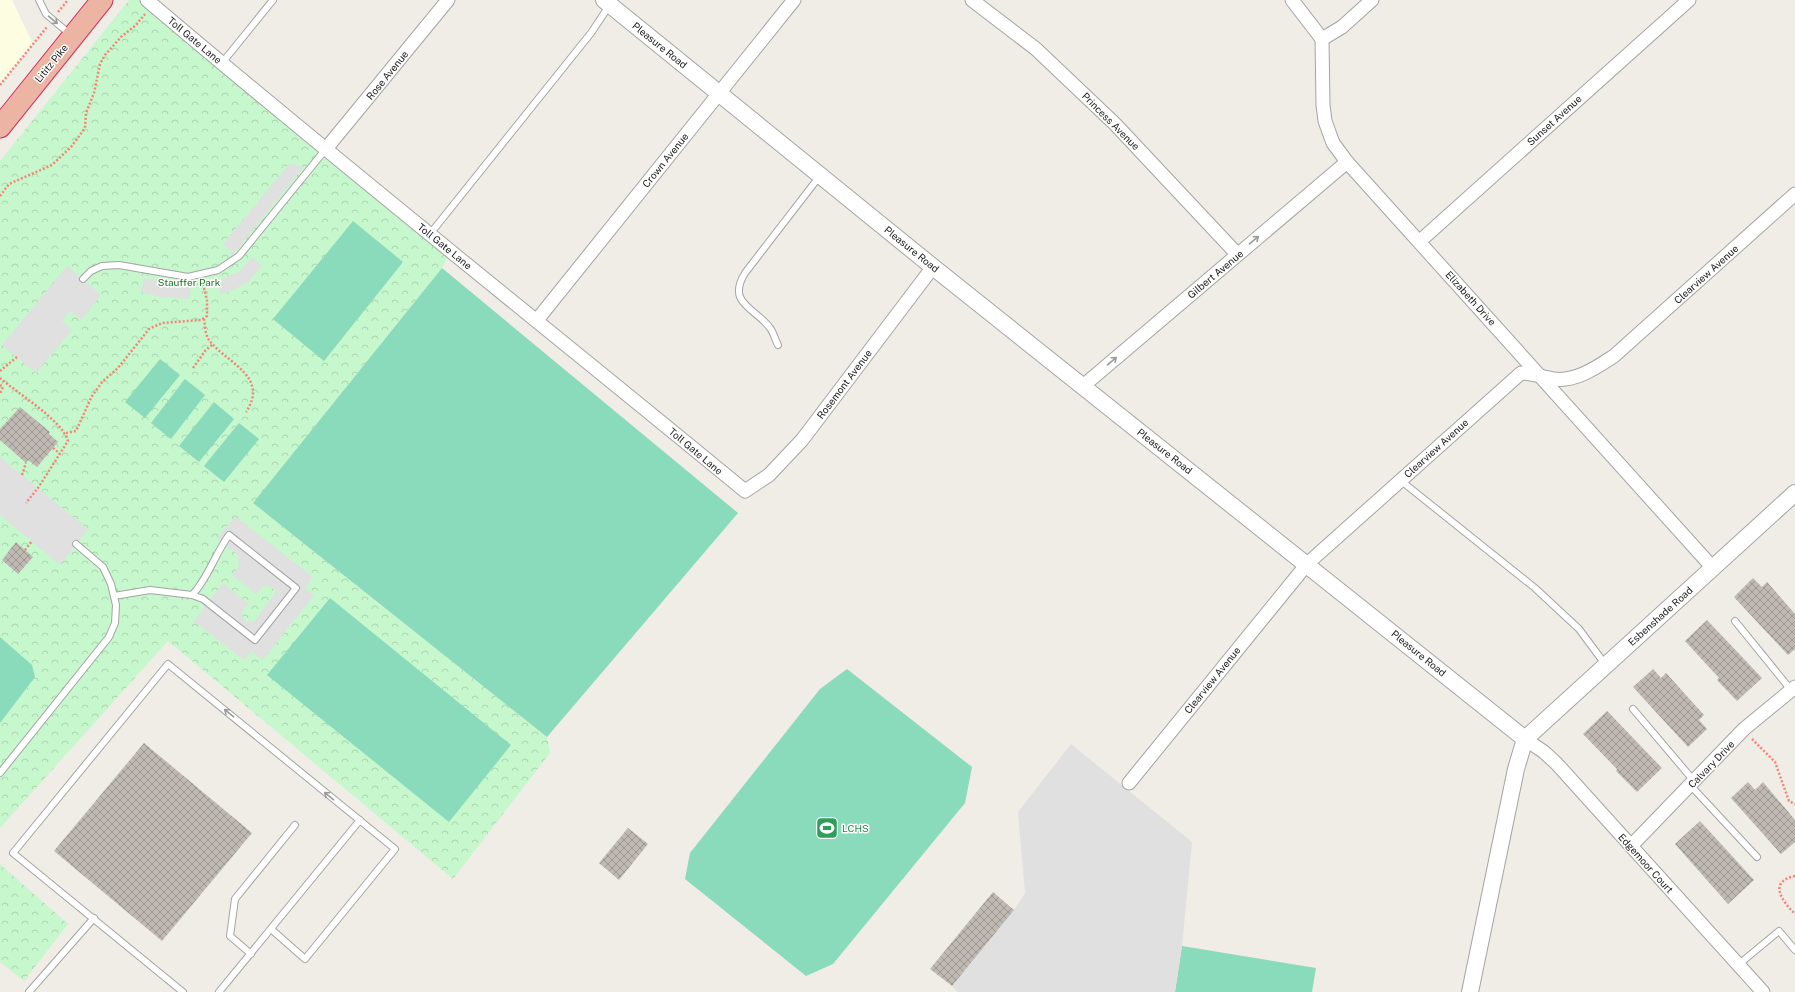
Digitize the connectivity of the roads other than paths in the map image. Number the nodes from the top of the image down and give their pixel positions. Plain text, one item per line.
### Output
1 (39, 0) edge
2 (273, 0) edge
3 (448, 0) edge
4 (972, 0) edge
5 (1292, 0) edge
6 (1372, 0) edge
7 (1689, 0) edge
8 (791, 1) edge
9 (150, 2) edge
10 (607, 2) edge
11 (97, 4) edge
12 (73, 36) junction
13 (1322, 39) junction
14 (222, 63) junction
15 (719, 93) junction
16 (0, 126) edge
17 (325, 150) junction
18 (1347, 162) junction
19 (820, 175) junction
20 (1795, 194) edge
21 (430, 234) junction
22 (1420, 241) junction
23 (1237, 254) junction
24 (933, 267) junction
25 (83, 279) dead end
26 (537, 320) junction
27 (778, 345) dead end
28 (1540, 376) junction
29 (1083, 386) junction
30 (1400, 480) junction
31 (745, 491) joint
32 (1795, 493) edge
33 (76, 544) dead end
34 (1307, 564) junction
35 (1713, 568) junction
36 (192, 595) junction
37 (114, 596) junction
38 (1735, 621) dead end
39 (1606, 665) junction
40 (1793, 689) edge
41 (1633, 709) dead end
42 (1525, 739) junction
43 (0, 773) edge
44 (1129, 783) dead end
45 (1692, 783) junction
46 (360, 820) junction
47 (295, 825) dead end
48 (1631, 846) junction
49 (1757, 857) dead end
50 (94, 918) junction
51 (271, 929) junction
52 (1795, 950) edge
53 (251, 954) junction
54 (1738, 964) junction
55 (29, 992) edge
56 (183, 992) edge
57 (219, 992) edge
58 (1470, 992) edge
59 (1763, 992) edge

1 -> 12 lane
2 - 14 lane
3 - 17 street, Rose Avenue
4 - 23 street, Princess Avenue
5 - 13 street
6 - 13 street
7 - 22 street, Sunset Avenue
8 - 15 street, Crown Avenue
9 - 14 street, Toll Gate Lane
10 - 15 street, Pleasure Road
10 - 21 lane
11 - 12 highway, Lititz Pike
12 - 16 highway, Lititz Pike
13 - 18 street, Elizabeth Drive
14 - 17 street, Toll Gate Lane
15 - 19 street, Pleasure Road
15 - 26 street, Crown Avenue
17 - 21 street, Toll Gate Lane
17 - 25 lane
18 - 22 street, Elizabeth Drive
23 -> 18 street, Gilbert Avenue
19 - 24 street, Pleasure Road
19 - 27 lane
20 - 28 street, Clearview Avenue
21 - 26 street, Toll Gate Lane
22 - 28 street, Elizabeth Drive
29 -> 23 street, Gilbert Avenue
24 - 29 street, Pleasure Road
24 - 31 street, Rosemont Avenue
26 - 31 street, Toll Gate Lane
28 - 30 street, Clearview Avenue
28 - 35 street, Elizabeth Drive
29 - 34 street, Pleasure Road
30 - 34 street, Clearview Avenue
30 - 39 lane
32 - 35 street, Esbenshade Road
33 - 37 lane
34 - 42 street, Pleasure Road
34 - 44 street, Clearview Avenue
35 - 39 street, Esbenshade Road
36 - 36 lane
36 - 37 lane
37 - 43 lane
38 - 40 lane
39 - 42 street, Esbenshade Road
40 - 45 street, Calvary Drive
41 - 45 lane
42 - 48 street, Edgemoor Court
42 - 58 street
45 - 48 street, Calvary Drive
45 - 49 lane
46 -> 50 lane
46 - 51 lane
46 - 51 lane
47 - 53 lane
48 - 54 street, Edgemoor Court
50 - 55 lane
50 - 56 lane
51 - 53 lane
52 - 54 lane
53 - 57 lane
54 - 59 street, Edgemoor Court

